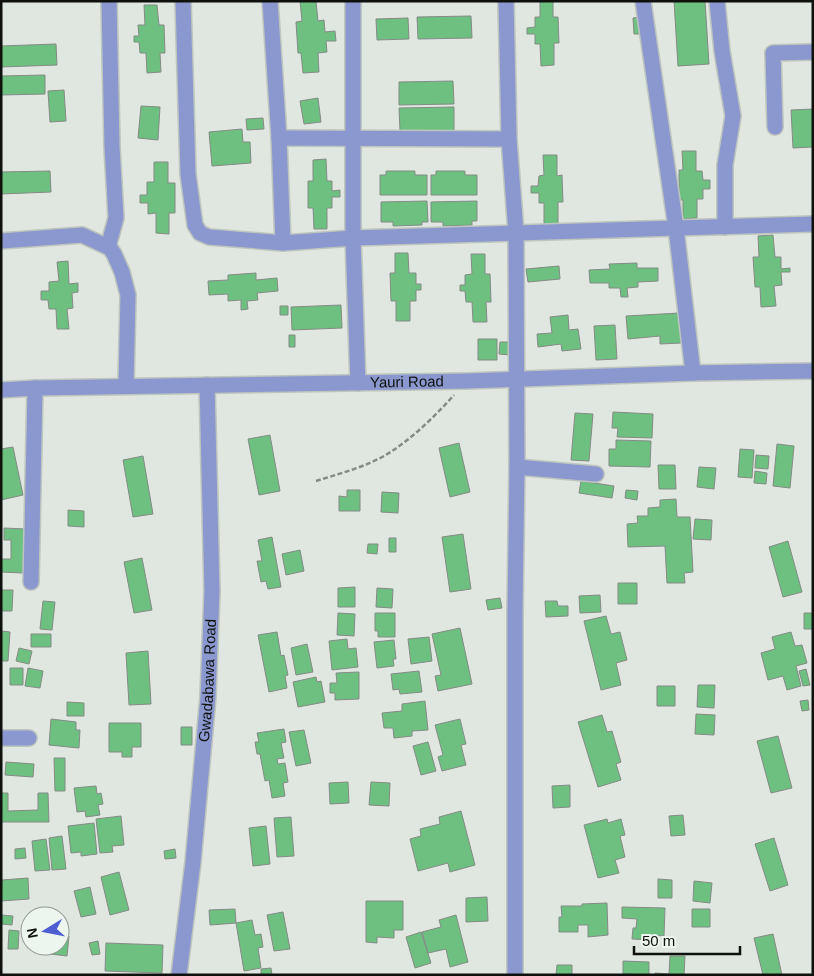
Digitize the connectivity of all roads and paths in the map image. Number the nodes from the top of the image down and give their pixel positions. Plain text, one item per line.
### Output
1 (109, 1) edge
2 (183, 1) edge
3 (270, 1) edge
4 (353, 1) edge
5 (506, 1) edge
6 (643, 1) edge
7 (717, 1) edge
8 (813, 52) edge
9 (775, 127) dead end
10 (279, 138) junction
11 (353, 138) junction
12 (509, 139) junction
13 (813, 224) edge
14 (725, 227) junction
15 (676, 228) junction
16 (516, 233) junction
17 (353, 238) junction
18 (1, 241) edge
19 (283, 243) junction
20 (108, 247) junction
21 (813, 371) edge
22 (693, 373) junction
23 (515, 380) junction
24 (467, 381) junction
25 (358, 383) junction
26 (207, 385) junction
27 (126, 386) junction
28 (35, 388) junction
29 (1, 390) edge
30 (517, 467) junction
31 (596, 474) dead end
32 (316, 481) dead end
33 (31, 582) dead end
34 (1, 738) edge
35 (29, 738) dead end
36 (179, 975) edge
37 (515, 975) edge

1 - 20 street
2 - 19 street
3 - 10 street
4 - 11 street
5 - 12 street
6 - 15 street
7 - 14 street
8 - 9 street
10 - 11 street
10 - 19 street
11 - 12 street
11 - 17 street
12 - 16 street
13 - 14 street
14 - 15 street
15 - 16 street
15 - 22 street
16 - 17 street
16 - 23 street
17 - 19 street
17 - 25 street
18 - 20 street
20 - 27 street
21 - 22 street, Yauri Road
22 - 23 street, Yauri Road
23 - 24 street, Yauri Road
23 - 30 street
24 - 25 street, Yauri Road
24 - 32 path
25 - 26 street, Yauri Road
26 - 27 street, Yauri Road
26 - 36 street, Gwadabawa Road
27 - 28 street, Yauri Road
28 - 29 street, Yauri Road
28 - 33 street
30 - 31 street
30 - 37 street
34 - 35 street

